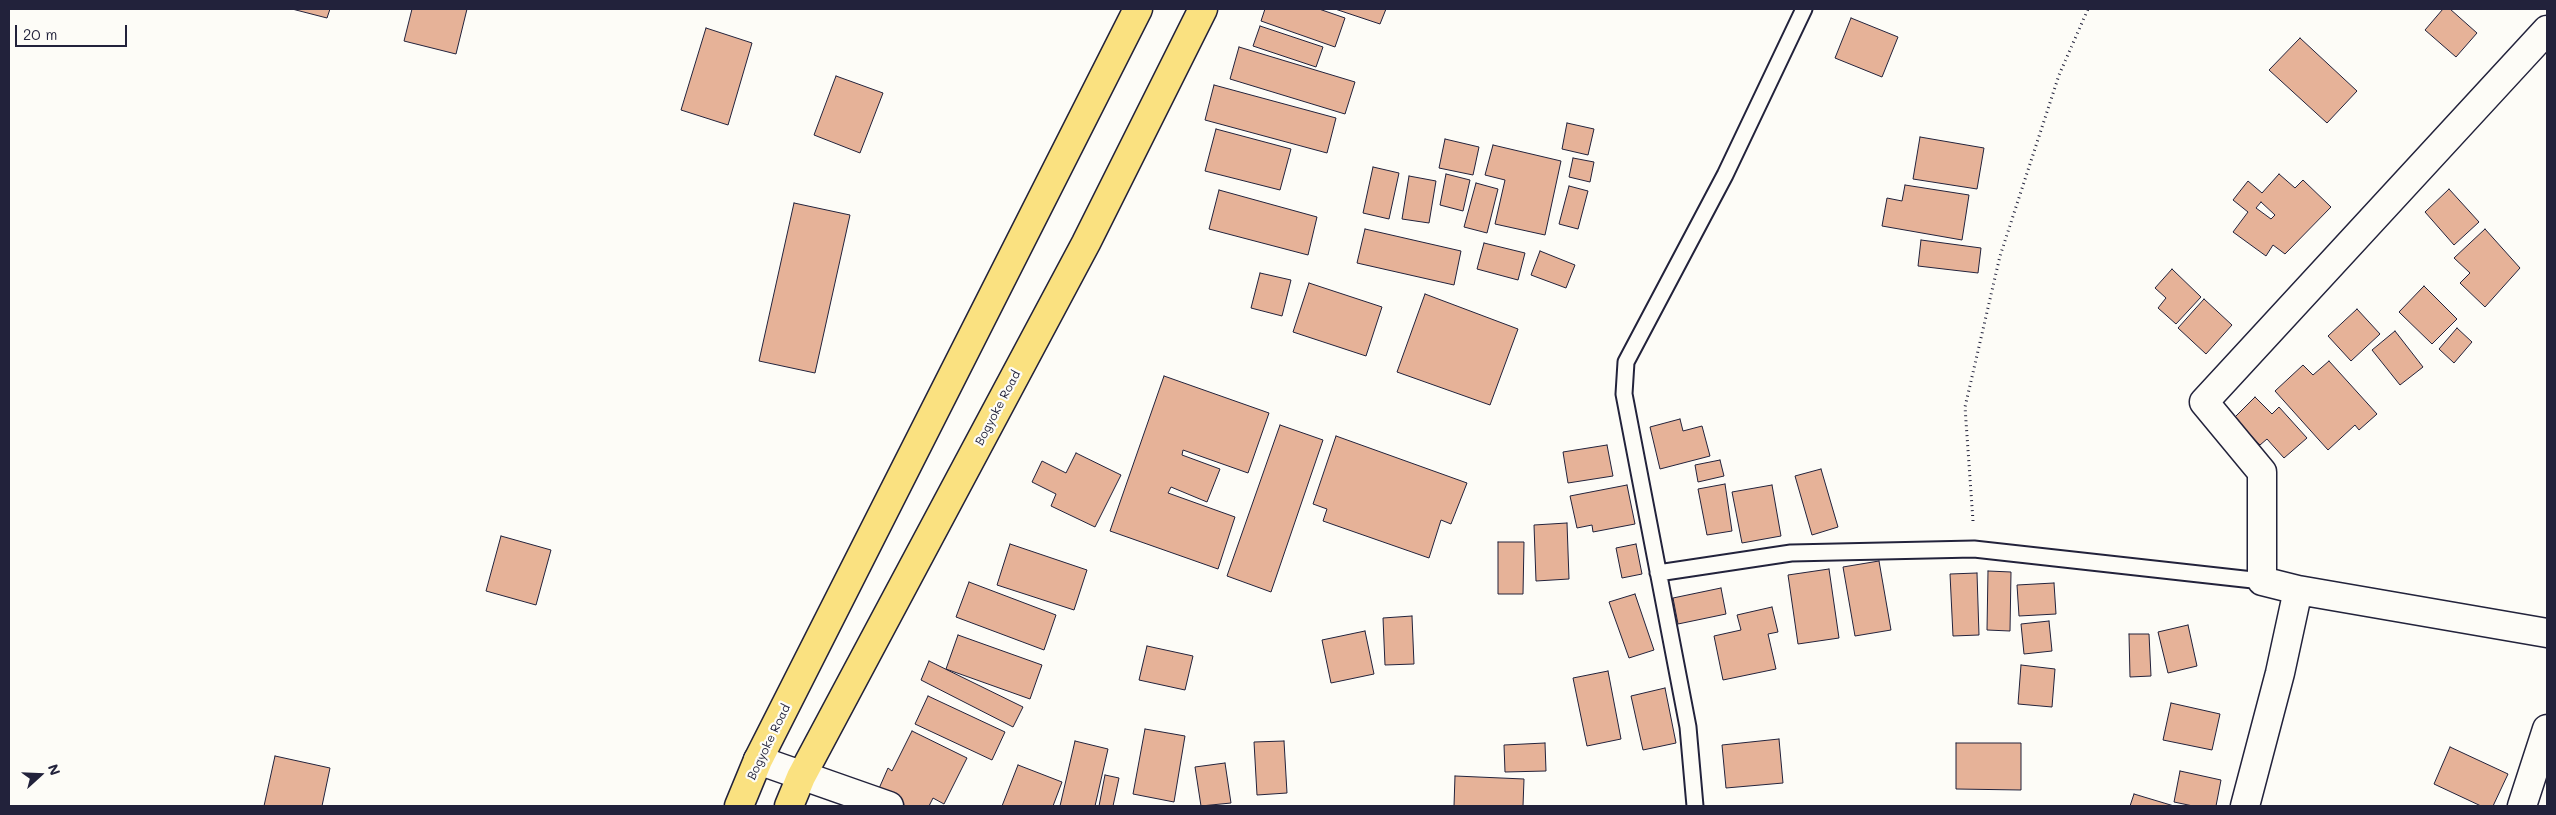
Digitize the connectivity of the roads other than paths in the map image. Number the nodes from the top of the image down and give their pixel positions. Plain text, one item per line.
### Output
1 (1138, 9) edge
2 (1203, 9) edge
3 (1804, 9) edge
4 (2547, 30) edge
5 (1658, 573) junction
6 (2262, 581) junction
7 (2298, 590) junction
8 (2547, 633) edge
9 (2547, 729) edge
10 (758, 760) junction
11 (801, 777) junction
12 (739, 806) edge
13 (789, 806) edge
14 (889, 806) edge
15 (1694, 806) edge
16 (2245, 806) edge
17 (2522, 806) edge

1 - 10 main road, Bogyoke Road
2 - 11 main road, Bogyoke Road
3 - 5 lane
4 - 6 street
5 - 6 lane
5 - 15 lane
6 - 7 street
7 - 8 street
7 - 16 street
9 - 17 street
10 - 11 street
10 - 12 main road, Bogyoke Road
11 - 13 main road, Bogyoke Road
11 - 14 street

